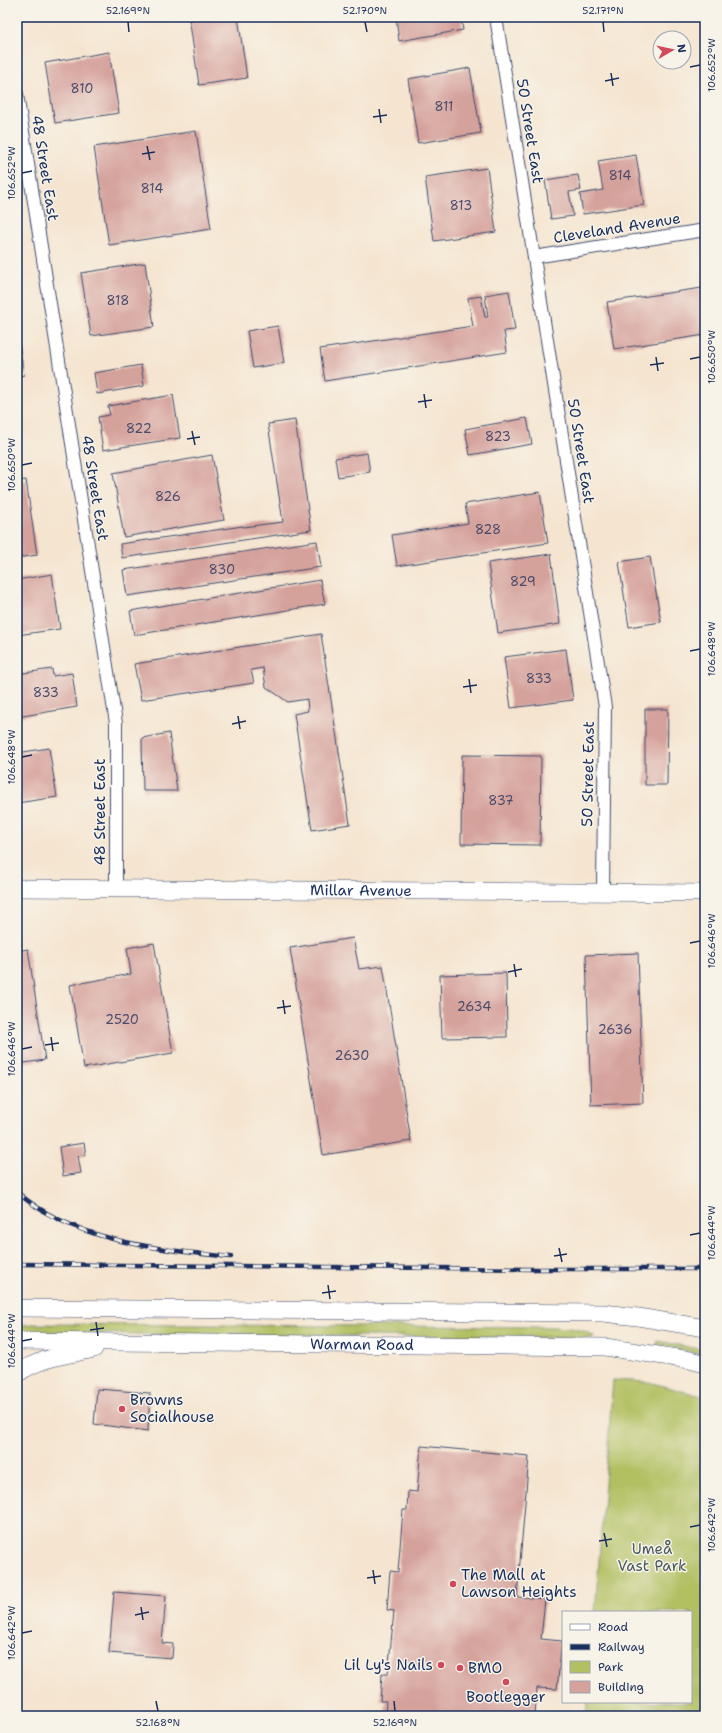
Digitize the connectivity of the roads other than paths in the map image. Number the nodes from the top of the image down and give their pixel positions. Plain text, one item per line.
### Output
1 (496, 17) edge
2 (17, 94) edge
3 (705, 230) edge
4 (534, 257) junction
5 (17, 888) edge
6 (116, 890) junction
7 (603, 892) junction
8 (705, 893) edge
9 (17, 1308) edge
10 (705, 1328) edge
11 (17, 1341) edge
12 (128, 1343) junction
13 (705, 1364) edge
14 (17, 1374) edge

1 - 4 street, 50 Street East
2 - 6 street, 48 Street East
3 - 4 street, Cleveland Avenue
4 - 7 street, 50 Street East
5 - 6 main road, Millar Avenue
6 - 7 main road, Millar Avenue
7 - 8 main road, Millar Avenue
9 - 10 main road
11 - 12 main road, Warman Road
12 - 13 main road, Warman Road
12 - 14 main road

